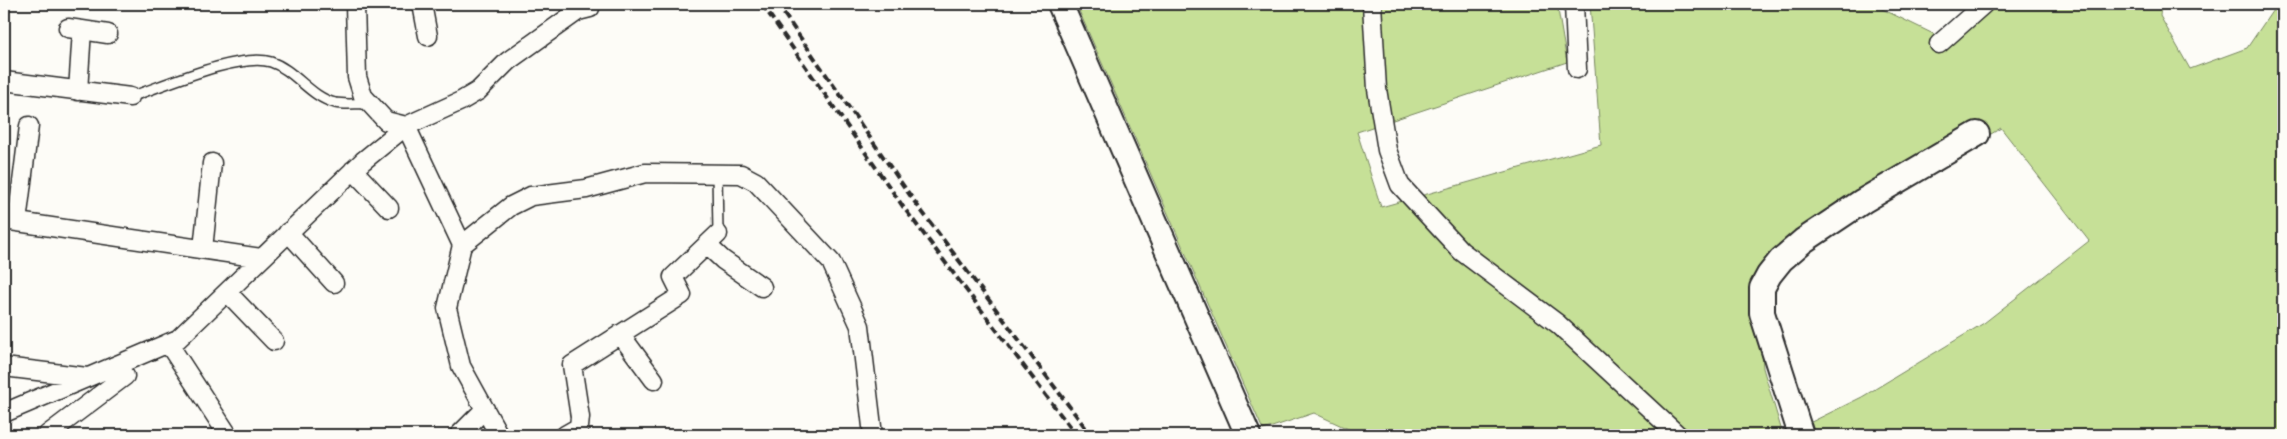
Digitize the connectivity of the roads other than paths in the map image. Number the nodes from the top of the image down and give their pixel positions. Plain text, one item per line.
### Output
1 (355, 4) edge
2 (422, 4) edge
3 (1060, 4) edge
4 (1372, 4) edge
5 (1574, 4) edge
6 (1984, 4) edge
7 (590, 8) dead end
8 (108, 34) dead end
9 (428, 36) dead end
10 (1939, 44) dead end
11 (1577, 69) dead end
12 (4, 81) edge
13 (78, 91) junction
14 (130, 97) joint
15 (370, 104) junction
16 (29, 126) dead end
17 (406, 126) junction
18 (1977, 134) dead end
19 (212, 164) dead end
20 (353, 170) junction
21 (717, 172) junction
22 (389, 208) dead end
23 (10, 221) edge
24 (288, 232) junction
25 (712, 239) junction
26 (462, 245) junction
27 (203, 249) junction
28 (261, 258) junction
29 (334, 283) dead end
30 (762, 287) dead end
31 (227, 292) junction
32 (620, 334) junction
33 (274, 341) dead end
34 (168, 344) junction
35 (4, 367) edge
36 (128, 374) junction
37 (90, 378) junction
38 (654, 380) dead end
39 (485, 409) junction
40 (4, 413) edge
41 (223, 434) edge
42 (47, 435) edge
43 (458, 435) edge
44 (499, 435) edge
45 (565, 435) edge
46 (873, 435) edge
47 (1248, 435) edge
48 (1678, 435) edge
49 (1801, 435) edge

1 - 15 street
2 - 9 street
3 - 47 street
4 - 48 street
5 - 11 street
6 - 10 street
7 - 17 street
8 - 13 street
12 - 13 street
13 - 14 street
14 - 15 lane
15 - 17 street
16 - 23 street
17 - 20 street
17 - 26 street
18 - 49 street
19 - 27 street
20 - 22 street
20 - 24 street
21 - 25 lane
21 - 26 street
21 - 46 street
23 - 27 street
24 - 28 street
24 - 29 street
25 - 30 street
25 - 32 street
26 - 39 street
27 - 28 street
28 - 31 street
31 - 33 street
31 - 34 street
32 - 38 street
32 - 45 street
34 - 36 street
34 - 41 street
35 - 37 street
36 - 37 street
36 - 42 street
37 - 40 street
39 - 43 street
39 - 44 street

